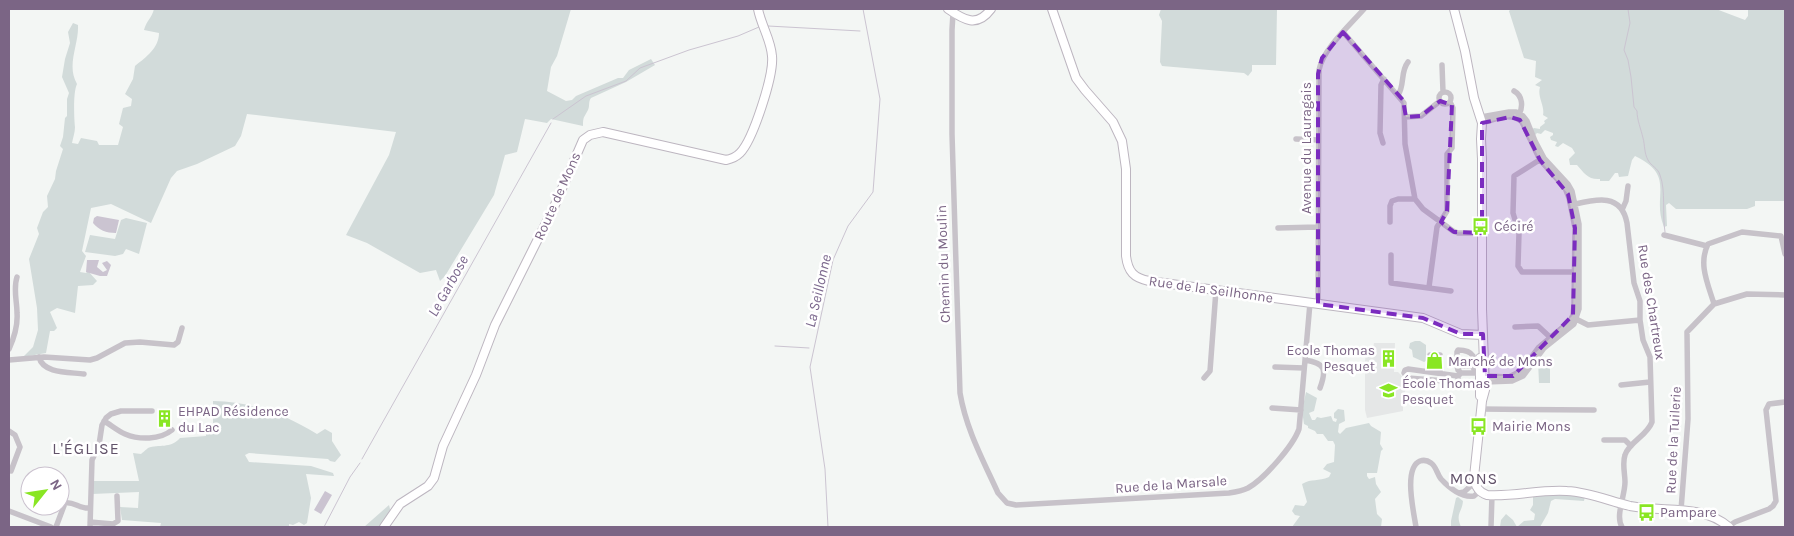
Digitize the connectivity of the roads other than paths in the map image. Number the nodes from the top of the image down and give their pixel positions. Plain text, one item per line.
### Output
1 (758, 9) edge
2 (991, 9) edge
3 (1052, 9) edge
4 (1364, 9) edge
5 (1454, 9) edge
6 (951, 11) edge
7 (1343, 32) junction
8 (1408, 62) dead end
9 (1442, 65) dead end
10 (1384, 79) junction
11 (1443, 92) junction
12 (1514, 92) dead end
13 (1398, 95) junction
14 (1440, 101) junction
15 (1450, 102) junction
16 (1518, 116) junction
17 (1405, 117) junction
18 (1481, 120) junction
19 (1296, 139) dead end
20 (1318, 140) junction
21 (1384, 143) dead end
22 (1542, 159) junction
23 (1628, 186) dead end
24 (1415, 199) junction
25 (1573, 205) junction
26 (1622, 210) junction
27 (1390, 222) dead end
28 (1440, 222) junction
29 (1318, 227) junction
30 (1278, 228) dead end
31 (1482, 233) junction
32 (1664, 235) dead end
33 (1707, 246) junction
34 (1785, 254) edge
35 (1391, 255) dead end
36 (1577, 272) junction
37 (16, 277) dead end
38 (1429, 287) junction
39 (1216, 290) junction
40 (1451, 291) dead end
41 (1785, 294) edge
42 (1314, 303) junction
43 (1714, 304) junction
44 (1575, 319) junction
45 (1640, 320) junction
46 (1515, 327) dead end
47 (182, 328) dead end
48 (1480, 335) junction
49 (1552, 339) junction
50 (9, 349) edge
51 (39, 357) junction
52 (9, 360) edge
53 (1305, 360) junction
54 (1457, 366) junction
55 (1275, 367) dead end
56 (1304, 368) junction
57 (84, 374) dead end
58 (1460, 375) junction
59 (1480, 377) junction
60 (1204, 378) dead end
61 (1650, 382) junction
62 (1461, 385) junction
63 (1621, 385) dead end
64 (1320, 388) dead end
65 (1785, 402) edge
66 (1272, 408) dead end
67 (1481, 409) junction
68 (1300, 410) junction
69 (1594, 410) dead end
70 (152, 411) dead end
71 (104, 421) junction
72 (172, 430) dead end
73 (9, 431) edge
74 (1604, 440) dead end
75 (1631, 446) junction
76 (11, 471) dead end
77 (1475, 482) junction
78 (1480, 491) junction
79 (1459, 493) junction
80 (117, 496) dead end
81 (1492, 496) junction
82 (1007, 503) joint
83 (1622, 504) junction
84 (89, 508) junction
85 (1681, 510) junction
86 (9, 511) edge
87 (57, 525) edge
88 (90, 525) edge
89 (46, 526) edge
90 (384, 527) edge
91 (1416, 527) edge
92 (1491, 527) edge
93 (1622, 527) edge
94 (1729, 527) edge

1 - 90 street, Route de Mons
2 - 6 street
3 - 39 street, Rue de la Seilhonne
4 - 7 street, Avenue du Lauragais
5 - 18 street
6 - 82 street, Chemin du Moulin
7 - 10 street
7 - 20 street, Avenue du Lauragais
8 - 13 street
9 - 11 street
10 - 13 street
10 - 21 street
11 - 14 street
11 - 15 street
12 - 16 street
13 - 17 street
14 - 15 street
14 - 17 street
15 - 28 street
16 - 18 street
16 - 22 street
17 - 24 street
18 - 31 street
19 - 20 street
20 - 29 street, Avenue du Lauragais
22 - 25 street
22 - 36 street
23 - 26 street
24 - 27 street
24 - 28 street
25 - 26 street
25 - 36 street
26 - 45 street, Rue des Chartreux
28 - 31 street
28 - 38 street
29 - 30 street
29 - 42 street, Avenue du Lauragais
31 - 48 street
32 - 33 street
33 - 34 street
33 - 43 street
35 - 38 street
36 - 44 street
37 - 50 street
38 - 40 street
39 - 42 street, Rue de la Seilhonne
39 - 60 street
41 - 43 street, Rue de la Tuilerie
42 - 48 street, Rue de la Seilhonne
42 - 53 street, Rue de la Marsale
43 - 85 street, Rue de la Tuilerie
44 - 45 street
44 - 49 street
45 - 61 street, Rue des Chartreux
46 - 49 street
47 - 51 street
48 - 59 street
49 - 59 street
51 - 52 street
51 - 57 street
53 - 56 street, Rue de la Marsale
53 - 64 street
54 - 58 street
54 - 59 street
54 - 59 street
55 - 56 street
56 - 68 street, Rue de la Marsale
58 - 59 street
58 - 62 street
58 - 62 street
59 - 62 street
59 - 67 street
61 - 63 street
61 - 75 street, Rue des Chartreux
65 - 94 street
66 - 68 street
67 - 69 street
67 - 77 street
68 - 82 street, Rue de la Marsale
70 - 71 street
71 - 72 street
71 - 84 street
73 - 76 street
74 - 75 street
75 - 83 street
77 - 78 street
77 - 79 street
78 - 79 street
78 - 81 street
79 - 91 street
80 - 88 street
81 - 83 street
81 - 92 street
83 - 85 street
83 - 93 street
84 - 87 street
84 - 88 street
85 - 94 street
86 - 89 street

